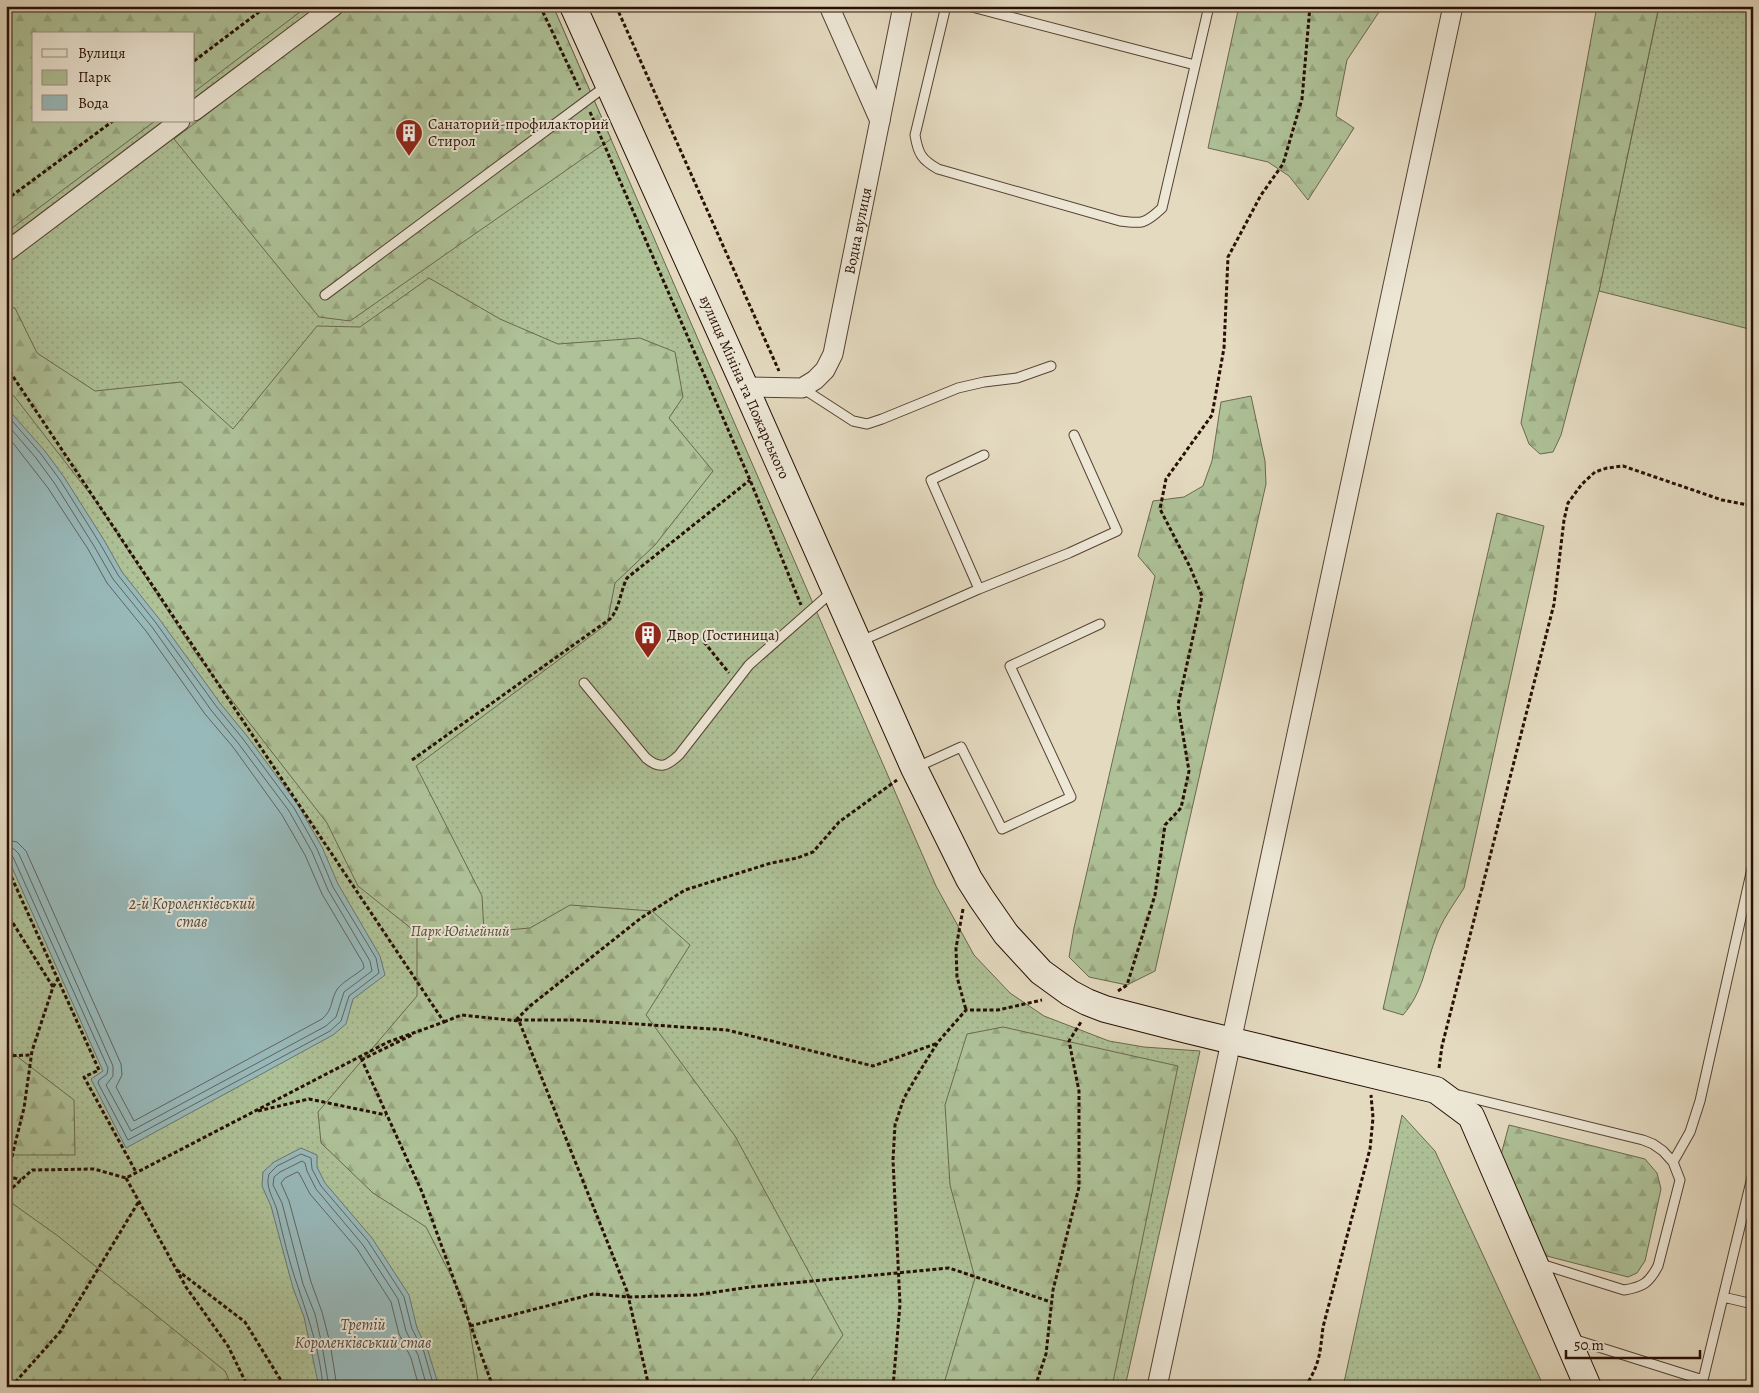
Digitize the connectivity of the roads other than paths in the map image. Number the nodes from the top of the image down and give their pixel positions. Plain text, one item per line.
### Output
1 (334, 6) edge
2 (573, 6) edge
3 (829, 6) edge
4 (903, 6) edge
5 (946, 6) edge
6 (968, 6) edge
7 (1209, 6) edge
8 (1453, 6) edge
9 (1195, 65) junction
10 (608, 84) junction
11 (195, 110) edge
12 (880, 121) junction
13 (179, 122) edge
14 (6, 252) edge
15 (325, 295) dead end
16 (1052, 366) dead end
17 (745, 387) junction
18 (794, 388) junction
19 (1074, 436) dead end
20 (984, 455) dead end
21 (835, 589) junction
22 (979, 589) junction
23 (1100, 624) dead end
24 (858, 642) junction
25 (584, 683) dead end
26 (914, 768) junction
27 (1753, 864) edge
28 (1231, 1040) junction
29 (1436, 1090) junction
30 (1673, 1162) junction
31 (1753, 1173) edge
32 (1536, 1263) junction
33 (1722, 1297) junction
34 (1753, 1304) edge
35 (1566, 1337) junction
36 (1157, 1387) edge
37 (1588, 1387) edge

1 - 11 street
2 - 10 street, вулиця Мініна та Пожарського
3 - 12 street
4 - 12 street, Водна вулиця
5 - 9 lane
6 - 9 lane
7 - 9 lane
8 - 28 street
10 - 15 lane
10 - 17 street, вулиця Мініна та Пожарського
12 - 18 street, Водна вулиця
13 - 14 street
16 - 18 lane
17 - 18 street
17 - 21 street, вулиця Мініна та Пожарського
19 - 22 lane
20 - 22 lane
21 - 24 street, вулиця Мініна та Пожарського
21 - 25 lane
22 - 24 lane
23 - 26 lane
24 - 26 street, вулиця Мініна та Пожарського
26 - 28 street, вулиця Мініна та Пожарського
27 - 30 lane
28 - 29 street, вулиця Мініна та Пожарського
28 - 36 street
29 - 30 lane
29 - 32 street
30 - 32 lane
31 - 33 lane
32 - 35 street
33 - 34 lane
33 - 35 lane
35 - 37 street

